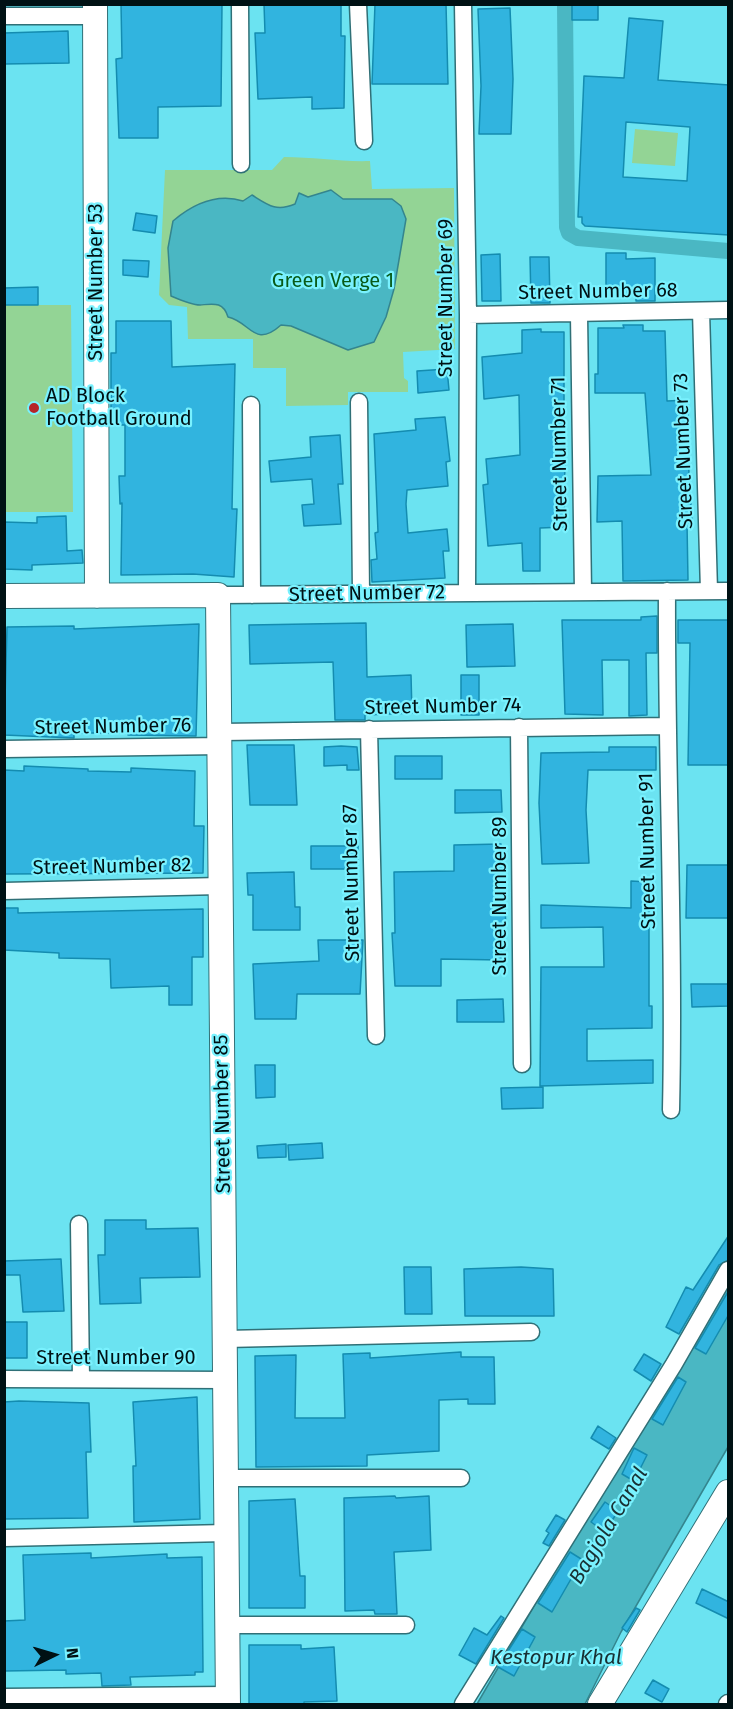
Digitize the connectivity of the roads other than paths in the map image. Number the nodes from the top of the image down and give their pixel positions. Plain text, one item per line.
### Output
1 (240, 4) edge
2 (358, 4) edge
3 (463, 4) edge
4 (95, 10) edge
5 (4, 16) edge
6 (363, 141) dead end
7 (242, 164) dead end
8 (729, 310) edge
9 (701, 311) junction
10 (468, 315) junction
11 (579, 315) junction
12 (359, 402) dead end
13 (251, 405) dead end
14 (668, 591) junction
15 (709, 591) junction
16 (729, 591) edge
17 (467, 592) junction
18 (583, 592) junction
19 (361, 593) junction
20 (219, 595) junction
21 (252, 595) junction
22 (4, 596) edge
23 (97, 596) junction
24 (666, 726) junction
25 (519, 727) junction
26 (369, 729) junction
27 (221, 739) junction
28 (4, 749) edge
29 (220, 886) junction
30 (4, 891) edge
31 (376, 1036) dead end
32 (522, 1064) dead end
33 (671, 1110) dead end
34 (80, 1224) dead end
35 (729, 1270) edge
36 (531, 1332) dead end
37 (226, 1339) junction
38 (4, 1379) edge
39 (81, 1379) junction
40 (227, 1380) junction
41 (226, 1478) junction
42 (460, 1478) dead end
43 (729, 1492) edge
44 (226, 1533) junction
45 (4, 1538) edge
46 (406, 1625) dead end
47 (228, 1629) junction
48 (4, 1698) edge
49 (228, 1700) edge
50 (464, 1704) edge
51 (600, 1704) edge

1 - 7 street
2 - 6 street
3 - 10 street, Street Number 69
4 - 5 street
4 - 23 street, Street Number 53
8 - 9 street, Street Number 68
9 - 11 street, Street Number 68
9 - 15 street, Street Number 73
10 - 11 street, Street Number 68
10 - 17 street, Street Number 69
11 - 18 street, Street Number 71
12 - 19 street
13 - 21 street
14 - 15 street, Street Number 72
14 - 18 street, Street Number 72
14 - 24 street, Street Number 91
15 - 16 street, Street Number 72
17 - 18 street, Street Number 72
17 - 19 street, Street Number 72
19 - 21 street, Street Number 72
20 - 21 street, Street Number 72
20 - 23 street, Street Number 72
20 - 27 street, Street Number 85
22 - 23 street, Street Number 72
24 - 25 street, Street Number 74
24 - 33 street, Street Number 91
25 - 26 street, Street Number 74
25 - 32 street, Street Number 89
26 - 27 street, Street Number 74
26 - 31 street, Street Number 87
27 - 28 street, Street Number 76
27 - 29 street, Street Number 85
29 - 30 street, Street Number 82
29 - 37 street, Street Number 85
34 - 39 street
35 - 50 street
36 - 37 street
37 - 40 street, Street Number 85
38 - 39 street, Street Number 90
39 - 40 street, Street Number 90
40 - 41 street, Street Number 85
41 - 42 street
41 - 44 street, Street Number 85
43 - 51 street
44 - 45 street
44 - 47 street, Street Number 85
46 - 47 street
47 - 49 street, Street Number 85
48 - 49 street

